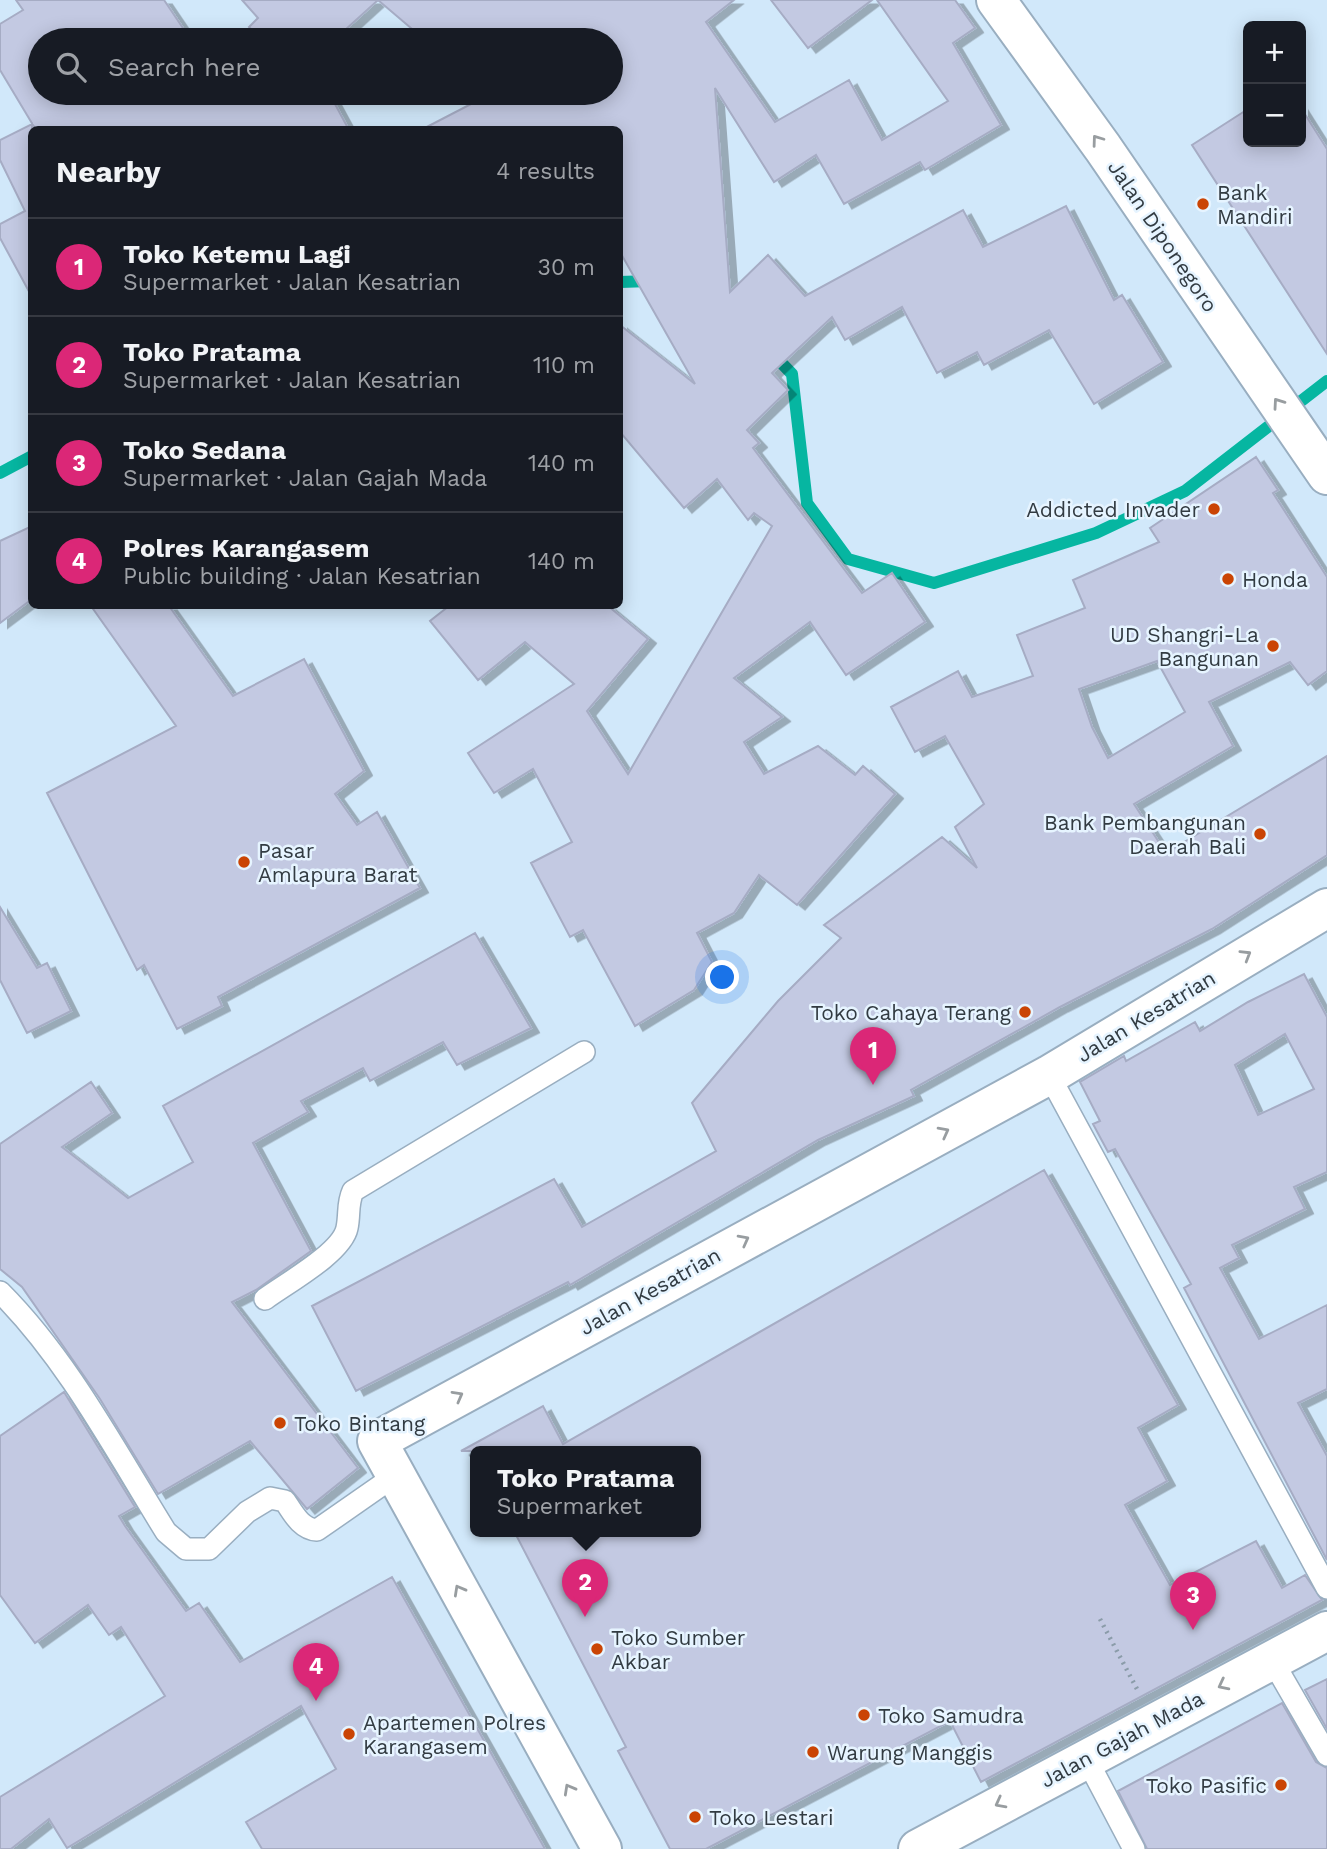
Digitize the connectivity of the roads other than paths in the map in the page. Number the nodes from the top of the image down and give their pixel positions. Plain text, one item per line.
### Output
1 (996, 0) edge
2 (1318, 461) edge
3 (1327, 908) edge
4 (584, 1052) dead end
5 (1049, 1075) junction
6 (0, 1292) edge
7 (265, 1299) dead end
8 (396, 1475) junction
9 (1327, 1588) edge
10 (1327, 1631) edge
11 (1272, 1660) junction
12 (1327, 1755) edge
13 (1086, 1758) junction
14 (602, 1849) edge
15 (918, 1849) edge
16 (1134, 1849) edge

2 -> 1 street, Jalan Diponegoro
5 -> 3 street, Jalan Kesatrian
4 - 7 lane
8 -> 5 street, Jalan Kesatrian
5 - 9 lane
6 - 8 lane
14 -> 8 street, Jalan Kesatrian
10 - 11 street, Jalan Gajah Mada
11 - 12 lane
11 -> 13 street, Jalan Gajah Mada
13 -> 15 street, Jalan Gajah Mada
13 - 16 lane

